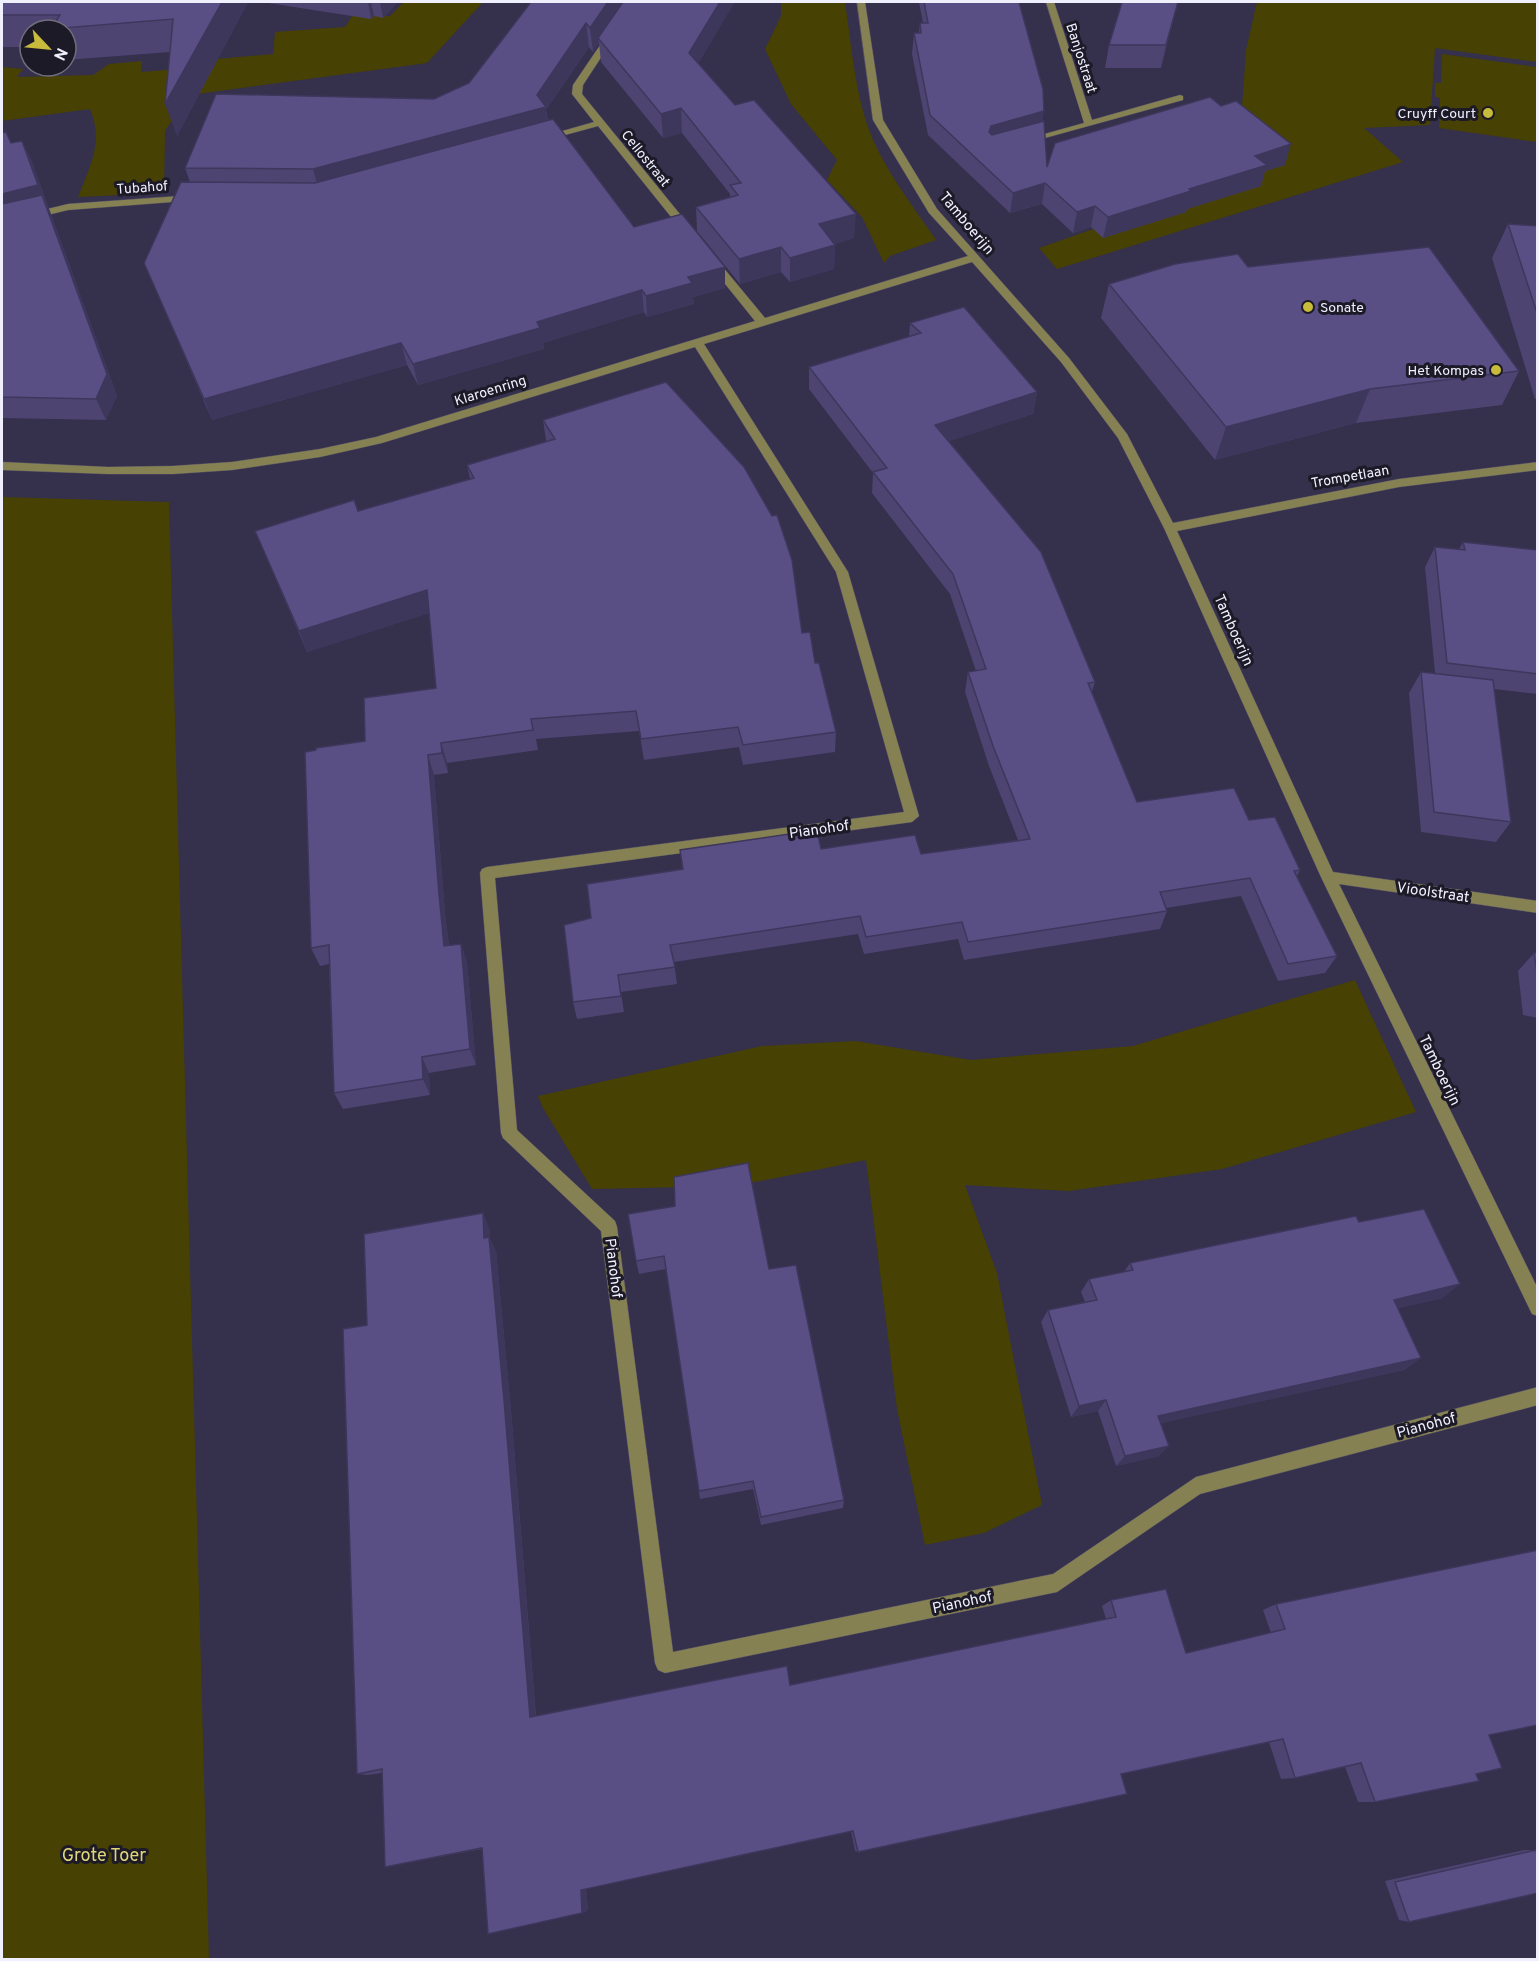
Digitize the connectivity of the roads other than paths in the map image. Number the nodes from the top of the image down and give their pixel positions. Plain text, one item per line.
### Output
1 (630, 2) edge
2 (861, 2) edge
3 (1050, 2) edge
4 (1180, 98) dead end
5 (600, 123) junction
6 (1089, 124) junction
7 (533, 141) edge
8 (1014, 145) edge
9 (209, 198) edge
10 (2, 223) edge
11 (696, 241) edge
12 (703, 250) edge
13 (973, 258) junction
14 (762, 322) junction
15 (697, 342) junction
16 (2, 466) edge
17 (1538, 466) edge
18 (1170, 528) junction
19 (1328, 877) junction
20 (1538, 907) edge
21 (1538, 1308) edge
22 (1538, 1396) edge

1 - 5 street, Cellostraat
2 - 13 street, Tamboerijn
3 - 6 street, Banjostraat
4 - 6 street
5 - 7 street
5 - 11 street, Cellostraat
6 - 8 street
9 - 10 street, Tubahof
12 - 14 street
13 - 14 street, Klaroenring
13 - 18 street, Tamboerijn
14 - 15 street, Klaroenring
15 - 16 street, Klaroenring
15 - 22 street, Pianohof
17 - 18 street, Trompetlaan
18 - 19 street, Tamboerijn
19 - 20 street, Vioolstraat
19 - 21 street, Tamboerijn

